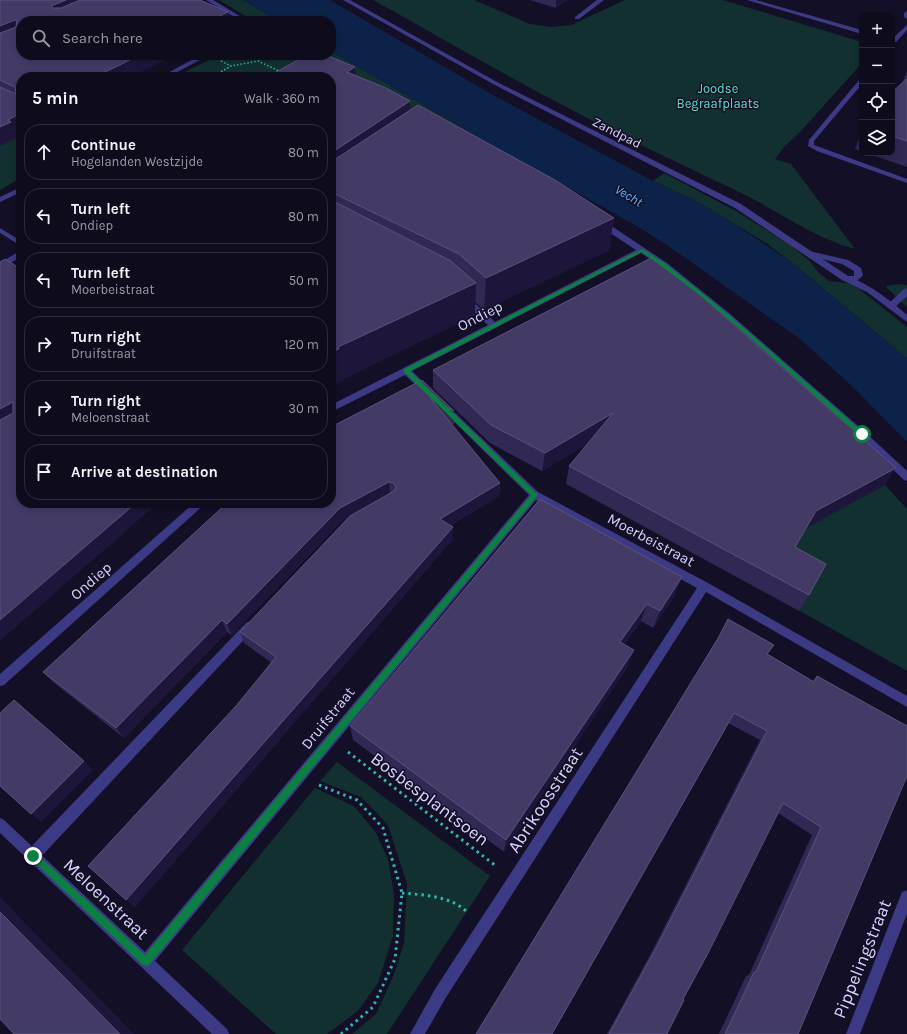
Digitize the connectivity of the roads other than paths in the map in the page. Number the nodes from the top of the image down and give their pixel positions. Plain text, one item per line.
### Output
1 (209, 0) edge
2 (346, 0) edge
3 (601, 0) edge
4 (750, 0) edge
5 (907, 12) edge
6 (236, 16) edge
7 (907, 17) edge
8 (578, 18) dead end
9 (907, 27) edge
10 (859, 31) edge
11 (895, 40) edge
12 (196, 60) edge
13 (173, 72) edge
14 (859, 84) edge
15 (907, 181) edge
16 (16, 192) edge
17 (0, 200) edge
18 (591, 216) edge
19 (0, 230) edge
20 (16, 241) edge
21 (642, 250) junction
22 (809, 253) junction
23 (16, 257) edge
24 (0, 266) edge
25 (845, 278) junction
26 (907, 291) edge
27 (460, 295) edge
28 (891, 306) junction
29 (907, 318) edge
30 (494, 326) junction
31 (406, 370) junction
32 (336, 406) edge
33 (907, 477) edge
34 (535, 495) junction
35 (196, 508) edge
36 (704, 586) junction
37 (260, 616) edge
38 (0, 681) edge
39 (907, 702) edge
40 (0, 824) edge
41 (33, 856) junction
42 (907, 897) edge
43 (146, 962) junction
44 (222, 1034) edge
45 (417, 1034) edge
46 (853, 1034) edge

1 - 6 street
2 - 22 street, Zandpad
3 - 8 street
4 - 10 street
5 - 7 street
9 - 11 street
12 - 13 street
14 - 15 street
16 - 17 street
18 - 21 street
19 - 20 street
21 - 30 street, Ondiep
21 - 33 street
22 - 25 street, Zandpad
22 - 25 street
23 - 24 street
25 - 28 street, Zandpad
26 - 28 street
27 - 30 street
28 - 29 street, Zandpad
30 - 31 street, Ondiep
31 - 32 street, Ondiep
31 - 34 street, Moerbeistraat
34 - 36 street, Moerbeistraat
34 - 43 street, Druifstraat
35 - 38 street, Ondiep
36 - 39 street, Moerbeistraat
36 - 45 street, Abrikoosstraat
37 - 41 street
40 - 41 street, Meloenstraat
41 - 43 street, Meloenstraat
42 - 46 street, Pippelingstraat
43 - 44 street, Meloenstraat

